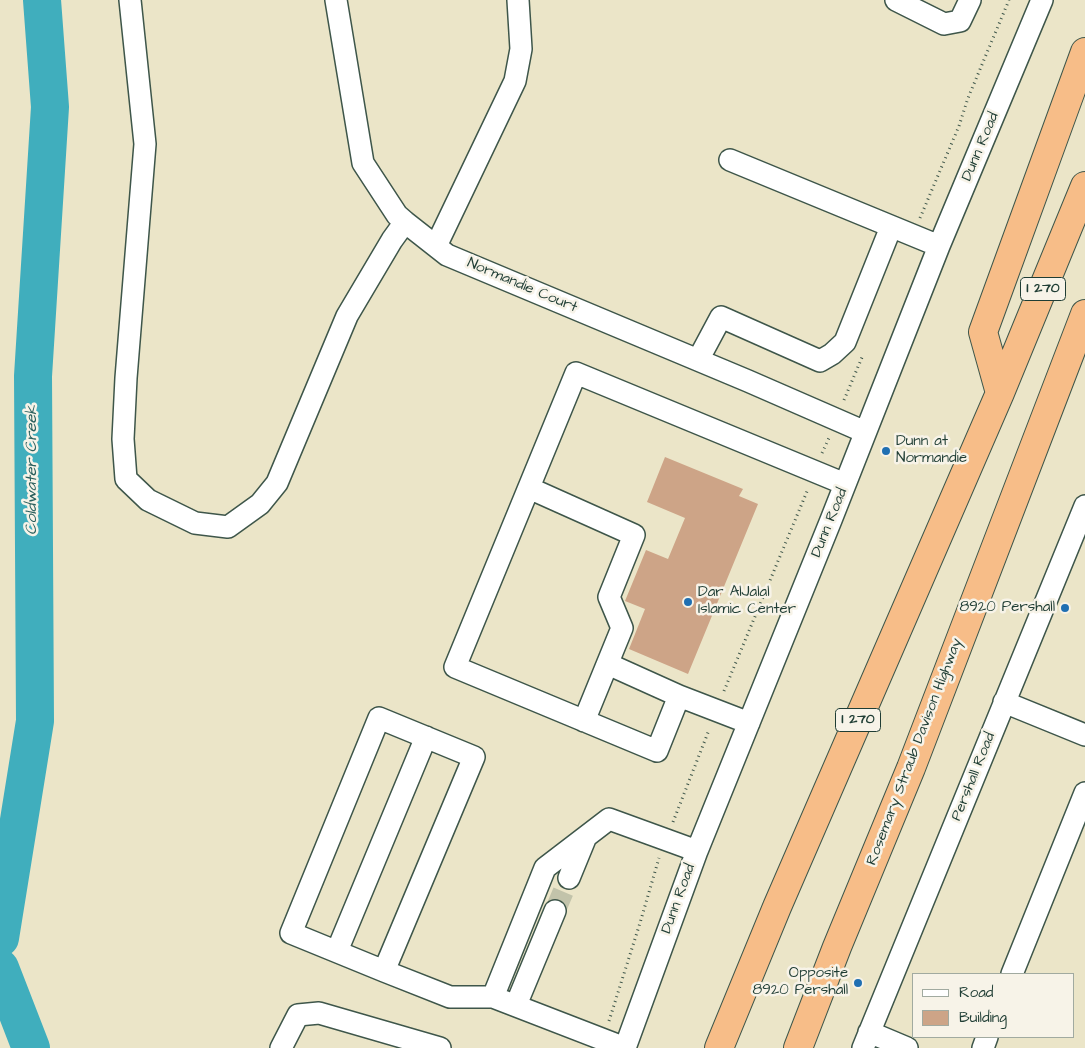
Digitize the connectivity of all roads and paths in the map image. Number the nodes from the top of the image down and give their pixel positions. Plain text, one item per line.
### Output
1 (130, 0) edge
2 (336, 0) edge
3 (518, 0) edge
4 (896, 0) edge
5 (970, 0) edge
6 (1009, 0) edge
7 (1042, 0) edge
8 (1085, 52) edge
9 (730, 160) dead end
10 (1085, 186) edge
11 (919, 219) dead end
12 (405, 222) junction
13 (891, 227) junction
14 (436, 246) junction
15 (939, 246) junction
16 (1085, 314) edge
17 (698, 360) junction
18 (1000, 393) junction
19 (865, 432) junction
20 (830, 436) dead end
21 (820, 460) dead end
22 (845, 484) junction
23 (528, 488) junction
24 (808, 488) dead end
25 (1085, 506) edge
26 (608, 664) junction
27 (679, 696) junction
28 (721, 699) dead end
29 (1004, 702) junction
30 (584, 721) junction
31 (749, 723) junction
32 (709, 728) dead end
33 (1085, 735) edge
34 (426, 737) junction
35 (1085, 792) edge
36 (673, 821) dead end
37 (585, 837) junction
38 (697, 851) junction
39 (661, 853) dead end
40 (569, 878) tunnel mouth
41 (555, 911) tunnel mouth
42 (337, 951) junction
43 (384, 971) junction
44 (1012, 973) edge
45 (493, 997) junction
46 (516, 1005) junction
47 (610, 1015) dead end
48 (866, 1040) edge
49 (281, 1048) edge
50 (440, 1048) edge
51 (625, 1048) edge
52 (719, 1048) edge
53 (798, 1048) edge
54 (907, 1048) edge

1 - 12 street
2 - 12 street, Normandie Court
3 - 14 street
4 - 5 street
6 - 11 path
7 - 15 street, Dunn Road
8 - 18 highway
9 - 13 street
10 - 18 highway, I 270
12 - 14 street, Normandie Court
13 - 15 street
13 - 17 street
14 - 17 street, Normandie Court
15 - 19 street, Dunn Road
16 - 53 highway, Rosemary Straub Davison Highway
17 - 19 street, Normandie Court
18 - 52 highway, I 270
19 - 22 street, Dunn Road
20 - 21 path
22 - 23 street
22 - 31 street, Dunn Road
23 - 26 street
23 - 30 street
24 - 28 path
25 - 29 street, Pershall Road
26 - 27 street
26 - 30 street
27 - 30 street
27 - 31 street
29 - 33 street
29 - 48 street, Pershall Road
31 - 38 street, Dunn Road
32 - 36 path
34 - 42 street
34 - 42 street
34 - 43 street
35 - 44 street
37 - 38 street
37 - 40 street
37 - 45 street
38 - 51 street, Dunn Road
39 - 47 path
41 - 46 street
42 - 43 street
43 - 45 street
45 - 46 street
46 - 51 street
48 - 54 street
49 - 50 street

